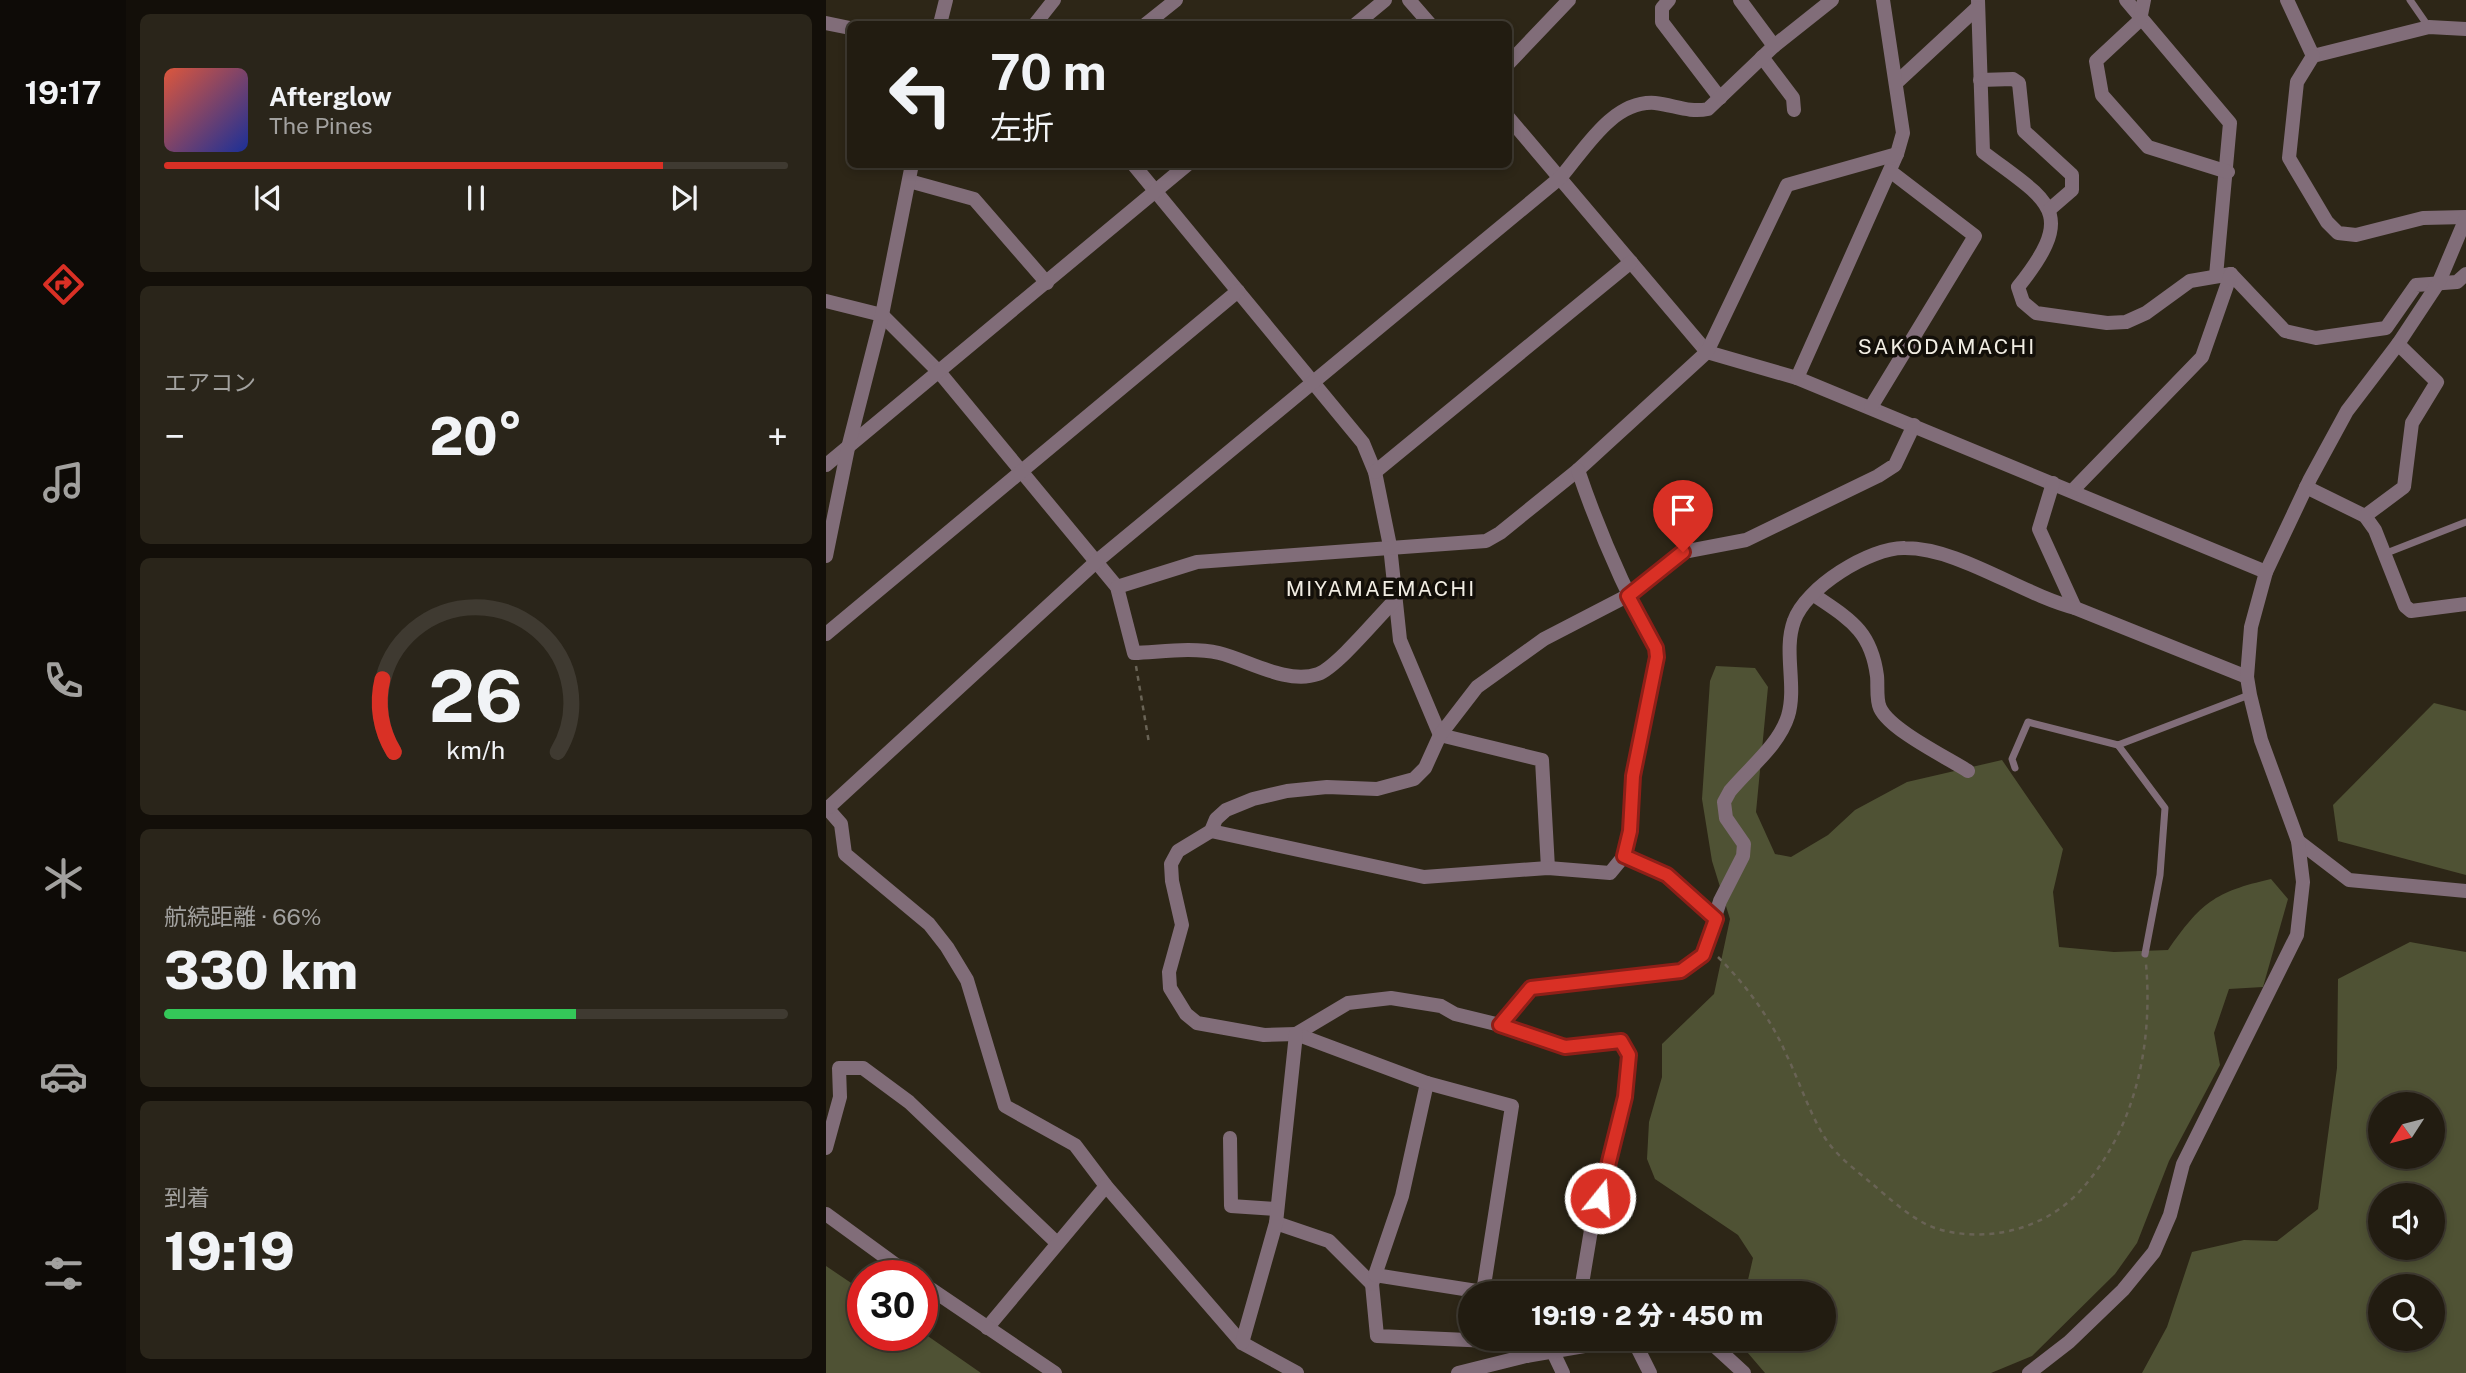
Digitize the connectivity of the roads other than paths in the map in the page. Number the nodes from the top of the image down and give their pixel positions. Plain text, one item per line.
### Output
1 (946, 0) edge
2 (1054, 0) edge
3 (1176, 0) edge
4 (1385, 0) edge
5 (1409, 0) edge
6 (1569, 0) edge
7 (1669, 0) edge
8 (1740, 0) edge
9 (1832, 0) edge
10 (1883, 0) edge
11 (2126, 0) edge
12 (2144, 0) edge
13 (2287, 0) edge
14 (2410, 0) edge
15 (1978, 4) edge
16 (2140, 20) junction
17 (941, 21) edge
18 (1037, 21) edge
19 (1150, 21) edge
20 (1360, 21) edge
21 (1427, 21) edge
22 (826, 23) edge
23 (847, 27) edge
24 (2428, 27) junction
25 (2466, 29) edge
26 (1774, 46) junction
27 (2313, 56) junction
28 (1762, 57) junction
29 (1512, 61) edge
30 (1980, 80) junction
31 (1896, 83) junction
32 (1720, 98) junction
33 (1794, 110) dead end
34 (1512, 122) edge
35 (1897, 155) junction
36 (911, 168) edge
37 (1136, 168) edge
38 (1183, 168) edge
39 (1890, 171) junction
40 (2228, 172) junction
41 (1561, 177) junction
42 (909, 181) junction
43 (1155, 192) junction
44 (2050, 209) junction
45 (2466, 217) edge
46 (1631, 262) junction
47 (2466, 274) edge
48 (2224, 275) junction
49 (2439, 282) junction
50 (1046, 283) junction
51 (1238, 291) junction
52 (826, 301) edge
53 (882, 315) junction
54 (2398, 345) junction
55 (1707, 352) junction
56 (940, 373) junction
57 (1797, 377) junction
58 (1314, 384) junction
59 (1871, 407) junction
60 (1914, 425) junction
61 (848, 448) junction
62 (826, 465) edge
63 (1023, 470) junction
64 (1578, 470) junction
65 (1375, 472) junction
66 (2053, 483) junction
67 (2306, 487) junction
68 (2072, 491) junction
69 (2365, 516) junction
70 (2466, 522) edge
71 (1390, 546) junction
72 (2385, 554) junction
73 (826, 556) edge
74 (1097, 561) junction
75 (2266, 572) junction
76 (1117, 587) junction
77 (1814, 594) junction
78 (1628, 596) junction
79 (1395, 600) junction
80 (2466, 604) edge
81 (2075, 608) junction
82 (826, 634) edge
83 (2247, 677) junction
84 (2250, 695) junction
85 (1440, 735) junction
86 (2119, 745) junction
87 (2015, 768) dead end
88 (1968, 771) dead end
89 (828, 807) edge
90 (1211, 831) junction
91 (2298, 841) junction
92 (1624, 856) junction
93 (1548, 868) junction
94 (2466, 891) edge
95 (1716, 919) junction
96 (2145, 954) road end
97 (1500, 1025) junction
98 (1296, 1034) junction
99 (1427, 1083) junction
100 (1230, 1138) dead end
101 (826, 1148) edge
102 (1106, 1186) junction
103 (826, 1214) edge
104 (1277, 1216) junction
105 (826, 1224) edge
106 (846, 1231) junction
107 (1058, 1243) junction
108 (888, 1260) edge
109 (1374, 1280) junction
110 (1582, 1281) edge
111 (938, 1294) edge
112 (987, 1328) junction
113 (1242, 1343) junction
114 (1559, 1351) edge
115 (1639, 1351) edge
116 (1720, 1351) edge
117 (1553, 1352) junction
118 (1526, 1356) junction
119 (1474, 1370) edge
120 (1055, 1373) edge
121 (1297, 1373) edge
122 (1458, 1373) edge
123 (1563, 1373) edge
124 (1650, 1373) edge
125 (1744, 1373) edge
126 (2029, 1373) edge

1 - 17 street
2 - 18 street
3 - 19 street
4 - 20 street
5 - 21 street
6 - 29 street
7 - 32 street
8 - 26 street
9 - 26 street
10 - 31 street
11 - 16 street
12 - 16 street
13 - 27 street
14 - 24 lane
15 - 30 street
15 - 31 street
16 - 40 street
16 - 40 street
22 - 23 street
24 - 25 street
24 - 27 street
26 - 28 street
27 - 45 street
28 - 32 street
28 - 33 street
30 - 44 street
30 - 44 street
31 - 35 street
32 - 41 street
34 - 41 street
35 - 39 street
35 - 55 street
36 - 42 street
37 - 43 street
38 - 43 street
39 - 57 street
39 - 59 street
40 - 48 street
41 - 46 street
41 - 58 street
42 - 50 street
42 - 53 street
43 - 50 street
43 - 51 street
44 - 48 street
45 - 49 street
46 - 55 street
46 - 65 street
47 - 49 street
48 - 49 street
48 - 68 street
49 - 54 street
50 - 56 street
51 - 58 street
51 - 63 street
52 - 53 street
53 - 56 street
53 - 61 street
54 - 67 street
54 - 69 street
55 - 57 street
55 - 64 street
56 - 61 street
56 - 63 street
57 - 59 street
58 - 65 street
58 - 74 street
59 - 60 street
60 - 66 street
60 - 78 street
61 - 62 street
61 - 73 street
63 - 74 street
63 - 82 street
64 - 71 street
64 - 78 street
65 - 71 street
66 - 68 street
66 - 81 street
67 - 69 street
67 - 75 street
68 - 75 street
69 - 72 street
70 - 72 lane
71 - 76 street
71 - 79 street
72 - 80 street
74 - 76 street
74 - 89 street
75 - 83 street
76 - 79 street
77 - 81 street
77 - 88 street
77 - 95 street
78 - 85 street
78 - 92 street
79 - 85 street
81 - 83 street
83 - 84 street
84 - 86 lane
84 - 91 street
85 - 90 street
85 - 93 street
86 - 87 lane
86 - 96 lane
89 - 102 street
90 - 93 street
90 - 98 street
91 - 94 street
91 - 126 street
92 - 93 street
92 - 95 street
95 - 97 street
97 - 98 street
97 - 110 street
98 - 99 street
98 - 104 street
99 - 109 street
99 - 109 street
100 - 104 street
101 - 107 street
102 - 107 street
102 - 113 street
103 - 106 street
104 - 109 street
104 - 113 street
105 - 106 street
106 - 108 street
107 - 112 street
109 - 118 street
111 - 112 street
112 - 120 street
113 - 121 street
114 - 117 street
115 - 124 street
116 - 125 street
117 - 118 street
117 - 123 street
118 - 119 street
119 - 122 street

